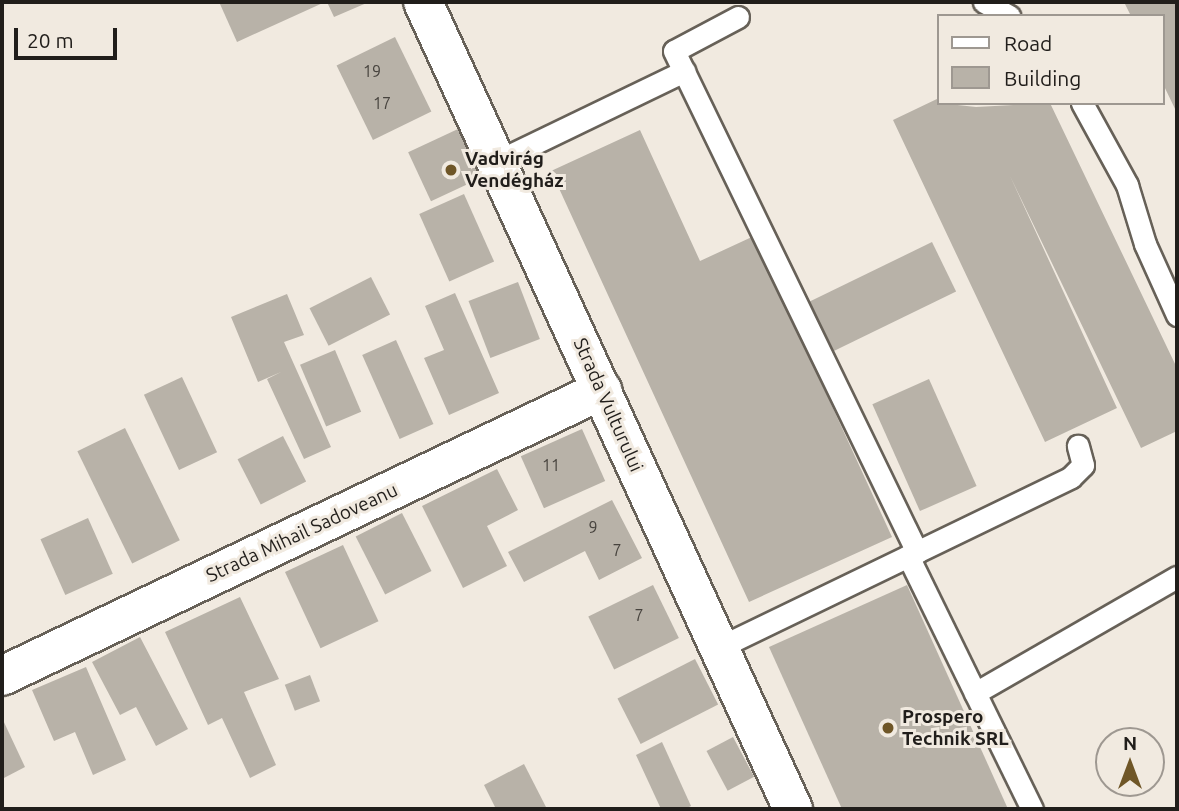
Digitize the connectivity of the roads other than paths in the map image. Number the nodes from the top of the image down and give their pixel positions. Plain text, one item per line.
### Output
1 (424, 2) edge
2 (984, 2) edge
3 (1005, 14) edge
4 (738, 18) dead end
5 (684, 71) junction
6 (1084, 105) edge
7 (498, 160) junction
8 (1177, 315) edge
9 (601, 390) junction
10 (1078, 446) dead end
11 (912, 554) junction
12 (1177, 577) edge
13 (718, 648) junction
14 (2, 676) edge
15 (975, 693) junction
16 (793, 809) edge
17 (1032, 809) edge

1 - 7 street, Strada Vulturului
2 - 3 lane
4 - 5 lane
5 - 7 lane
5 - 11 lane
6 - 8 lane
7 - 9 street, Strada Vulturului
9 - 13 street, Strada Vulturului
9 - 14 street, Strada Mihail Sadoveanu
10 - 11 lane
11 - 13 lane
11 - 15 lane
12 - 15 lane
13 - 16 street, Strada Vulturului
15 - 17 lane

